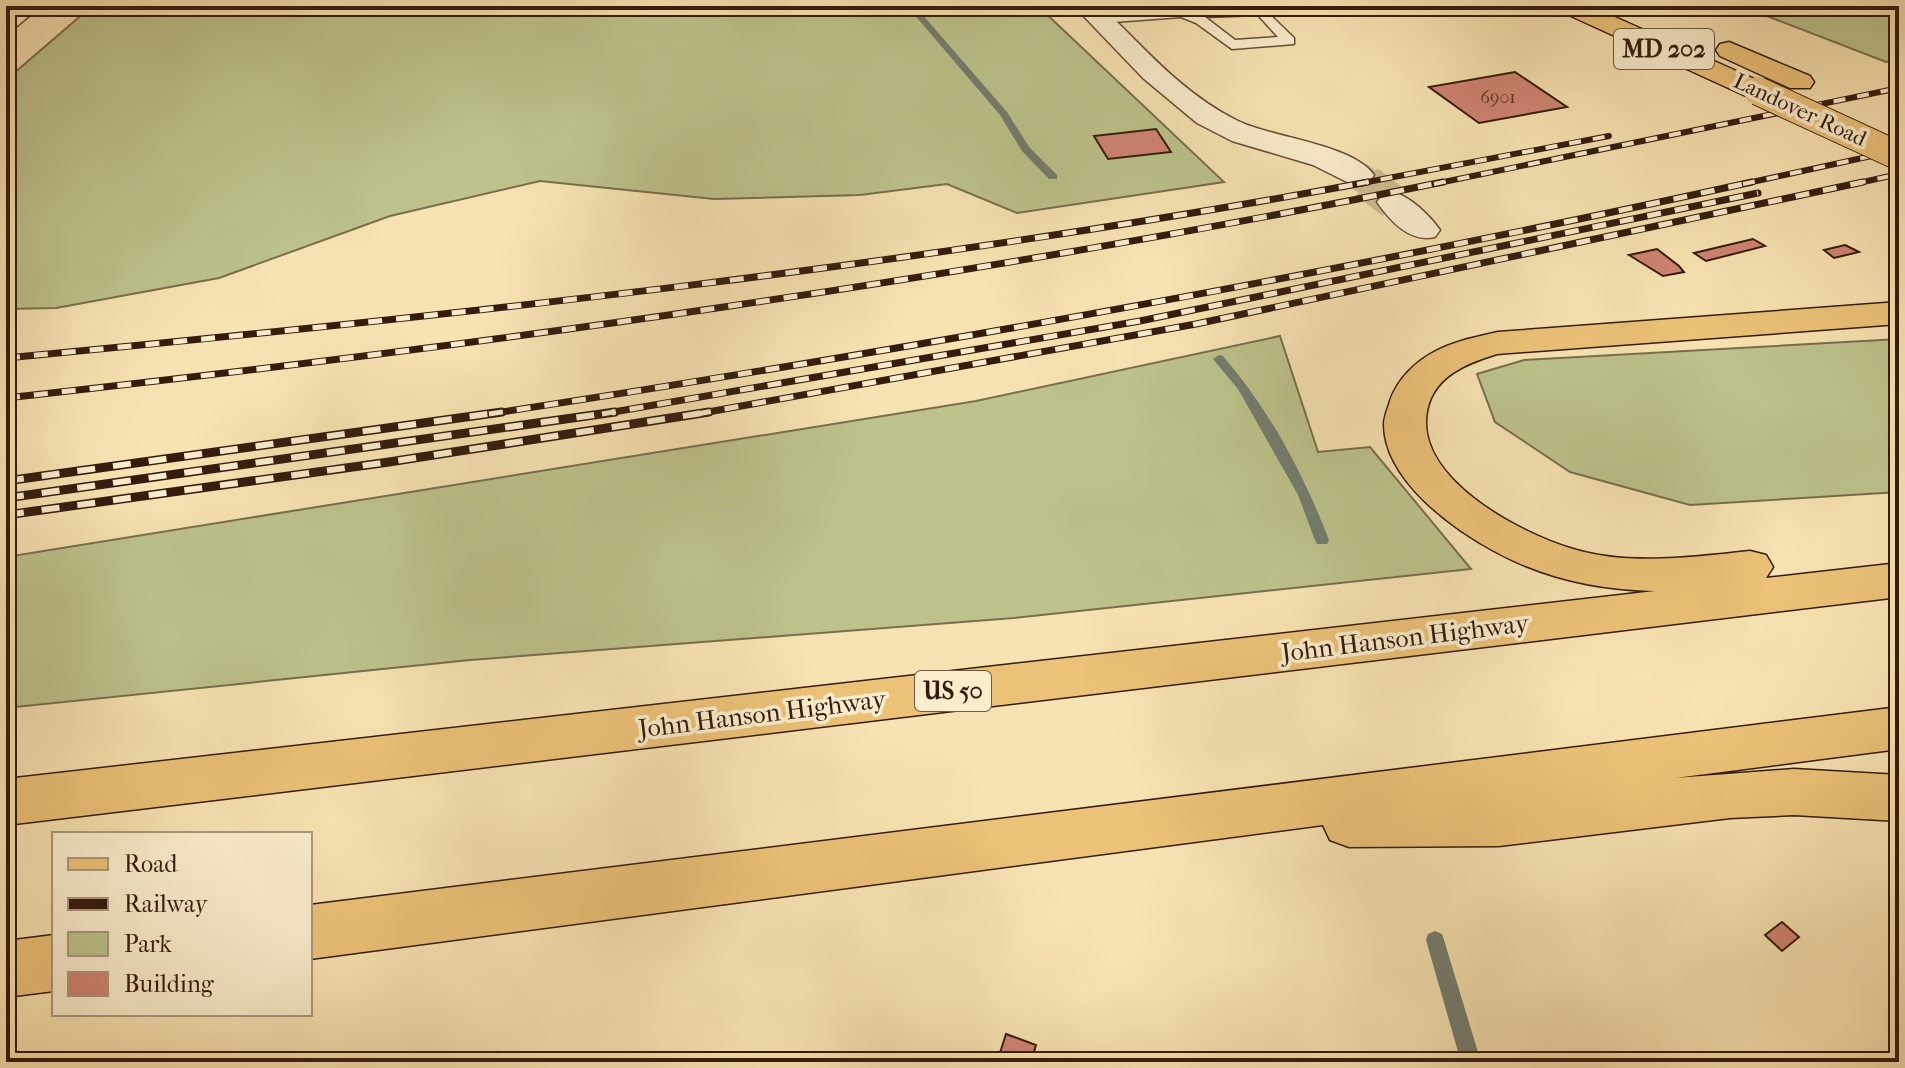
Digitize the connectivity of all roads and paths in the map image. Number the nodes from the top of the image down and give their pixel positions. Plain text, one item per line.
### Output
1 (1569, 6) edge
2 (29, 10) edge
3 (1094, 13) edge
4 (1183, 13) junction
5 (1662, 19) dead end
6 (6, 31) edge
7 (1885, 119) dead end
8 (1899, 156) edge
9 (1358, 175) tunnel mouth
10 (1393, 202) tunnel mouth
11 (1423, 230) dead end
12 (1899, 313) edge
13 (1899, 550) edge
14 (1899, 580) edge
15 (1899, 728) edge
16 (1899, 798) edge
17 (6, 802) edge
18 (1154, 825) junction
19 (312, 932) edge
20 (52, 963) edge
21 (6, 969) edge

1 - 8 main road, Landover Road / MD 202, bridge
2 - 6 lane
3 - 4 lane
3 - 9 street
4 - 4 lane
5 - 7 main road, Landover Road / MD 202
10 - 11 street
12 - 13 main road
14 - 17 main road, John Hanson Highway / US 50
15 - 18 main road
16 - 18 main road
18 - 19 main road
20 - 21 main road

